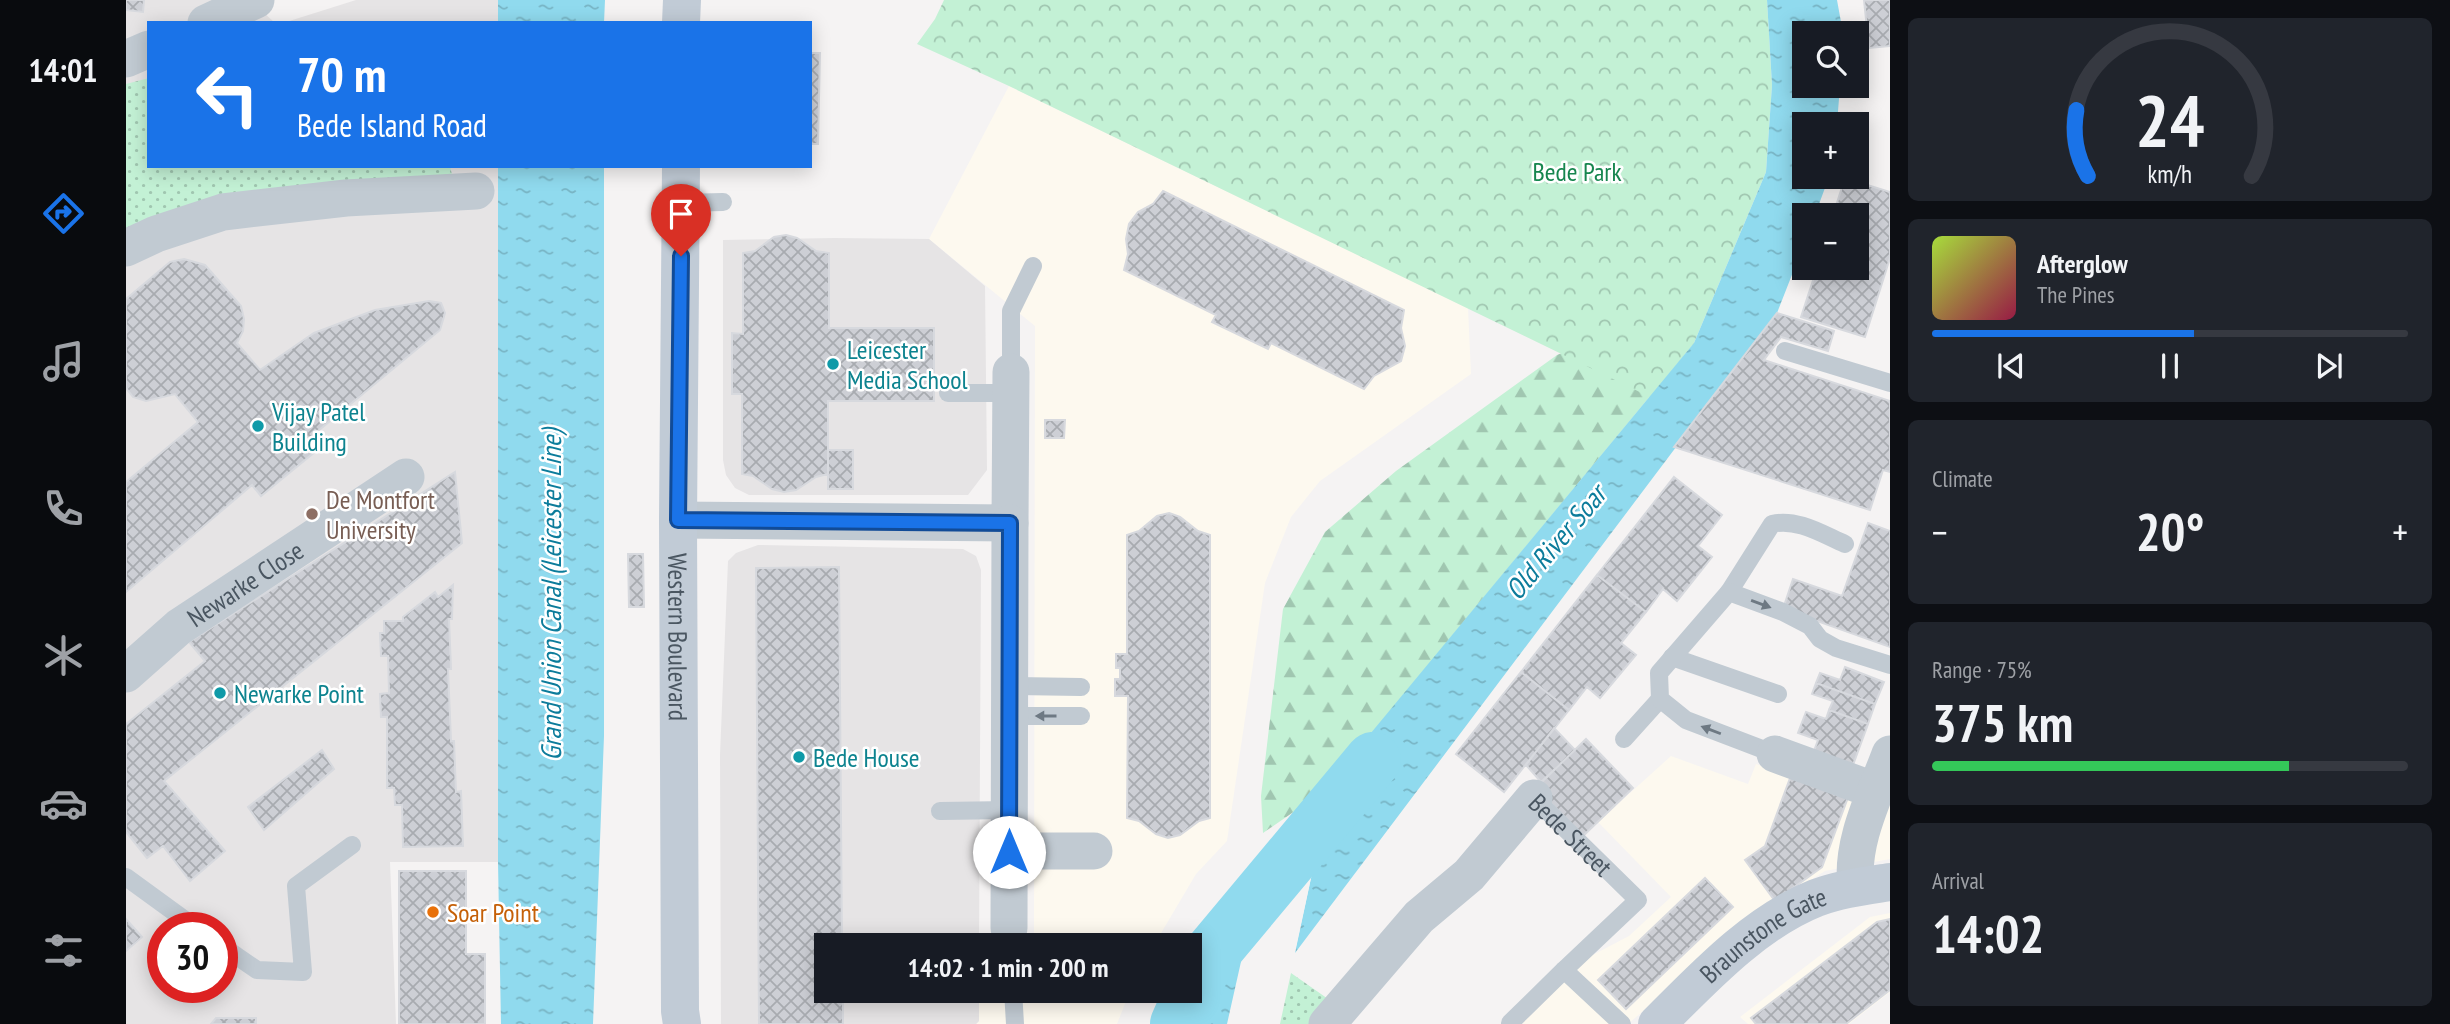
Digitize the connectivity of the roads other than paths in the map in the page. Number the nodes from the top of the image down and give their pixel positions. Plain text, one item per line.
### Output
1 (256, 0) edge
2 (682, 0) edge
3 (210, 21) edge
4 (681, 21) edge
5 (147, 49) edge
6 (126, 59) edge
7 (681, 184) edge
8 (476, 191) dead end
9 (723, 202) dead end
10 (126, 248) edge
11 (1033, 266) dead end
12 (1785, 351) dead end
13 (1011, 383) junction
14 (1890, 383) edge
15 (948, 393) dead end
16 (406, 477) dead end
17 (678, 520) junction
18 (1010, 523) junction
19 (1845, 544) dead end
20 (1729, 592) junction
21 (1672, 657) junction
22 (1890, 665) edge
23 (126, 674) edge
24 (1081, 687) dead end
25 (1778, 694) dead end
26 (1660, 699) junction
27 (1010, 701) junction
28 (1081, 716) dead end
29 (1624, 740) dead end
30 (1775, 754) joint
31 (1890, 754) edge
32 (1876, 791) junction
33 (1534, 798) joint
34 (1010, 810) junction
35 (940, 811) dead end
36 (352, 845) dead end
37 (1094, 851) dead end
38 (1009, 852) junction
39 (126, 877) edge
40 (1873, 885) edge
41 (174, 912) edge
42 (1009, 933) edge
43 (238, 957) edge
44 (1564, 970) junction
45 (1014, 1003) edge
46 (1510, 1023) edge
47 (682, 1024) edge
48 (1015, 1024) edge
49 (1327, 1024) edge
50 (1622, 1024) edge
51 (1657, 1024) edge

1 - 3 street
2 - 4 street
5 - 6 street
7 - 9 lane
7 - 17 street, Western Boulevard
8 - 10 street
11 - 13 lane
12 - 14 lane
13 - 15 lane
13 - 18 street
16 - 23 street, Newarke Close
17 - 18 street
17 - 47 street, Western Boulevard
18 - 27 street
19 - 20 lane
20 - 21 lane
20 -> 22 lane
21 - 25 lane
21 - 26 lane
24 - 27 lane
26 - 29 lane
30 -> 26 lane
28 -> 27 lane
27 - 34 street
30 - 32 street
31 - 32 street
32 - 40 street
33 - 44 lane, Bede Street
33 - 49 street, Bede Street
34 - 35 lane
34 - 38 street
36 - 43 lane
37 - 38 street
38 - 42 street
39 - 41 lane
40 - 51 street, Braunstone Gate
44 - 46 lane
44 - 50 lane
45 - 48 lane

